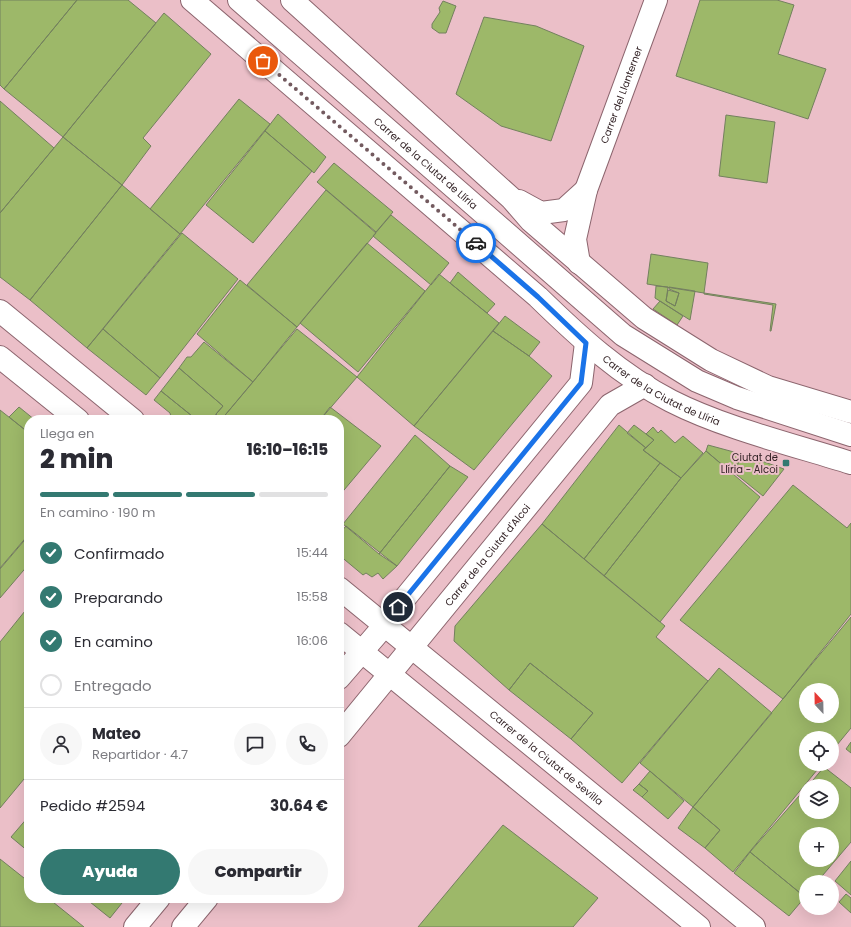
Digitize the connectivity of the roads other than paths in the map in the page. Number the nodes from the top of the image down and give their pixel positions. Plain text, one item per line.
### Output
1 (192, 0) edge
2 (239, 0) edge
3 (292, 0) edge
4 (656, 0) edge
5 (586, 190) junction
6 (512, 198) junction
7 (578, 263) junction
8 (0, 311) edge
9 (586, 343) junction
10 (0, 357) edge
11 (645, 385) junction
12 (851, 412) edge
13 (72, 415) edge
14 (127, 415) edge
15 (851, 435) edge
16 (851, 463) edge
17 (344, 592) edge
18 (384, 626) junction
19 (344, 637) edge
20 (412, 648) junction
21 (362, 652) junction
22 (344, 672) edge
23 (390, 675) junction
24 (344, 730) edge
25 (155, 903) edge
26 (203, 903) edge
27 (135, 927) edge
28 (183, 927) edge
29 (699, 927) edge
30 (754, 927) edge

1 - 9 street, Carrer de la Ciutat de Llíria
2 - 15 street, Carrer de la Ciutat de Llíria
3 - 6 street
4 - 5 street, Carrer del Llanterner
5 - 6 street, Carrer del Llanterner
5 - 7 street, Carrer del Llanterner
6 - 7 street
7 - 12 street
8 - 14 street
9 - 11 street, Carrer de la Ciutat de Llíria
9 - 18 street
10 - 13 street
11 - 16 street, Carrer de la Ciutat de Llíria
11 - 20 street, Carrer de la Ciutat d'Alcoi
17 - 18 street, Carrer de la Ciutat de Sevilla
18 - 20 street, Carrer de la Ciutat de Sevilla
18 - 21 street
19 - 21 street
20 - 23 street, Carrer de la Ciutat d'Alcoi
20 - 30 street, Carrer de la Ciutat de Sevilla
21 - 22 street
21 - 23 street
23 - 24 street, Carrer de la Ciutat d'Alcoi
23 - 29 street
25 - 27 street
26 - 28 street

